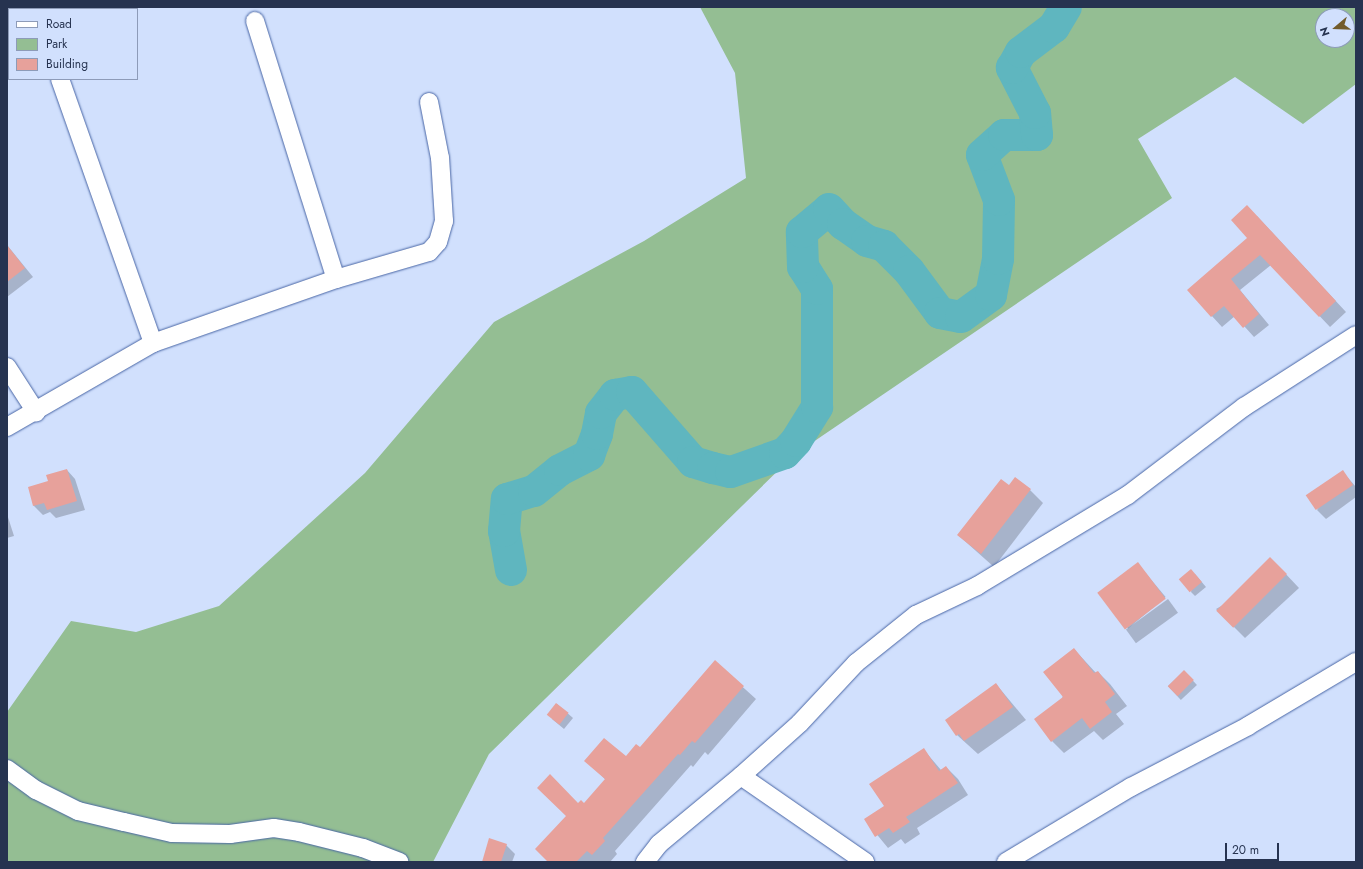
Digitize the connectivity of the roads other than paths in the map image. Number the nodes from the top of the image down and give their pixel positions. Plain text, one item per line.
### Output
1 (255, 21) dead end
2 (60, 80) edge
3 (429, 102) dead end
4 (336, 280) junction
5 (1356, 335) edge
6 (153, 343) junction
7 (7, 367) edge
8 (36, 412) junction
9 (7, 427) edge
10 (1354, 667) edge
11 (7, 769) edge
12 (741, 776) junction
13 (399, 862) edge
14 (644, 862) edge
15 (865, 862) edge
16 (1006, 862) edge

1 - 4 street
2 - 6 street
3 - 4 street
4 - 6 street
5 - 12 street
6 - 8 street
7 - 8 street
8 - 9 street
10 - 16 street
11 - 13 street
12 - 14 street
12 - 15 street

